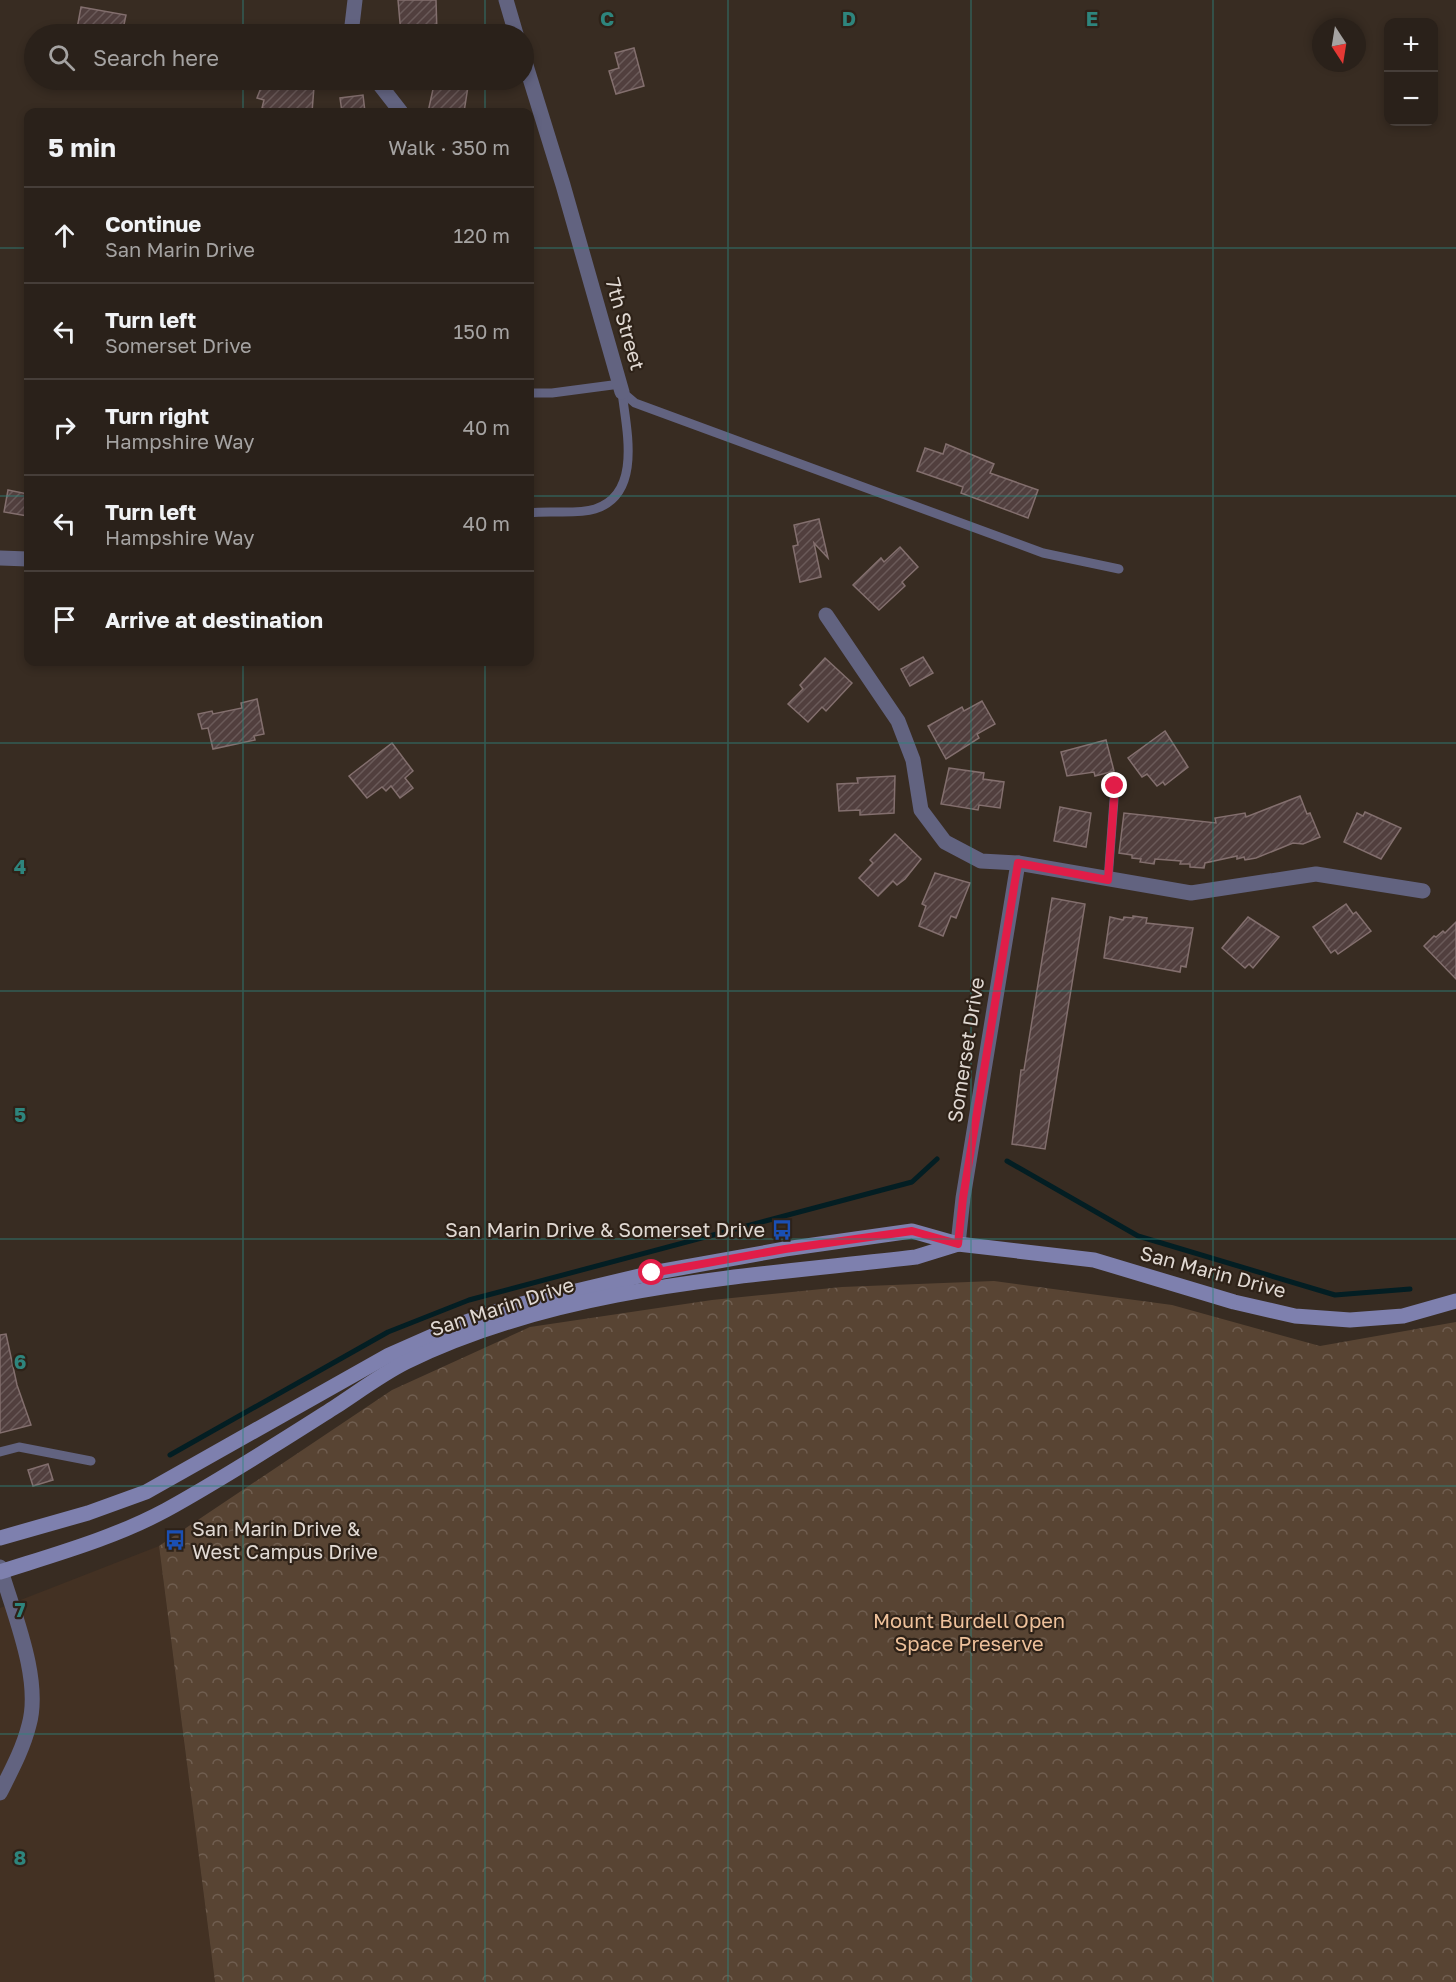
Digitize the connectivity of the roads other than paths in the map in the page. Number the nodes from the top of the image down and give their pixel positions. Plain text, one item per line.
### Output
1 (355, 0) edge
2 (506, 0) edge
3 (352, 24) edge
4 (513, 24) edge
5 (384, 90) edge
6 (534, 90) edge
7 (398, 108) edge
8 (621, 388) junction
9 (534, 393) edge
10 (534, 513) edge
11 (0, 558) edge
12 (24, 560) edge
13 (1119, 569) dead end
14 (826, 615) dead end
15 (1115, 786) dead end
16 (1018, 863) junction
17 (1108, 880) junction
18 (1423, 891) dead end
19 (958, 1244) junction
20 (1456, 1301) edge
21 (0, 1452) edge
22 (91, 1461) dead end
23 (0, 1538) edge
24 (0, 1570) edge
25 (0, 1793) edge

1 - 3 street
2 - 4 street
5 - 7 street
6 - 8 street, 7th Street
8 - 9 lane
8 - 10 lane
8 - 13 lane, 7th Street
11 - 12 street
14 - 16 street
15 - 17 lane
16 - 17 street
16 - 19 street, Somerset Drive
17 - 18 street
19 - 20 main road, San Marin Drive
19 - 23 main road, San Marin Drive
19 - 24 main road, San Marin Drive
21 - 22 lane
24 - 25 street

